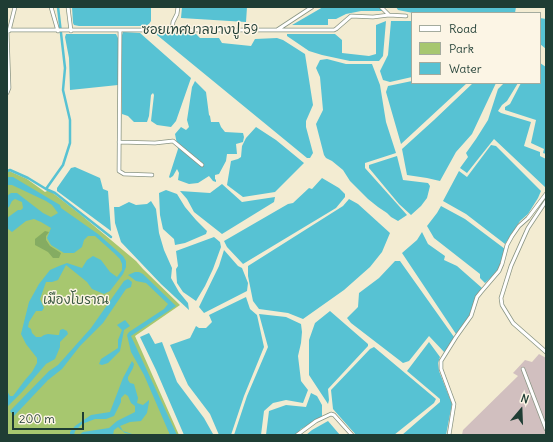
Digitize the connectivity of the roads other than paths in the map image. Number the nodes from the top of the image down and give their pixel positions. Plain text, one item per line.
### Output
1 (15, 7) edge
2 (51, 7) edge
3 (68, 7) edge
4 (178, 7) edge
5 (312, 7) edge
6 (382, 7) edge
7 (389, 16) junction
8 (406, 16) dead end
9 (8, 30) edge
10 (120, 30) junction
11 (172, 30) junction
12 (277, 30) junction
13 (59, 31) junction
14 (71, 31) junction
15 (7, 93) edge
16 (119, 142) junction
17 (202, 165) dead end
18 (152, 175) dead end
19 (546, 194) edge
20 (546, 201) edge
21 (546, 352) edge
22 (523, 369) dead end
23 (546, 429) edge
24 (297, 435) edge
25 (352, 435) edge
26 (449, 435) edge

1 - 9 street
2 - 13 street
3 - 14 street
4 - 11 street
5 - 12 street
6 - 7 street
7 - 8 street, ซอยเทศบาลบางปู 59
7 - 12 street, ซอยเทศบาลบางปู 59
9 - 13 street, ซอยเทศบาลบางปู 59
9 - 15 street
10 - 11 street, ซอยเทศบาลบางปู 59
10 - 14 street, ซอยเทศบาลบางปู 59
10 - 16 street
11 - 12 street, ซอยเทศบาลบางปู 59
13 - 14 street, ซอยเทศบาลบางปู 59
16 - 17 street
16 - 18 street
19 - 26 street
20 - 21 street
22 - 23 street
24 - 25 street

